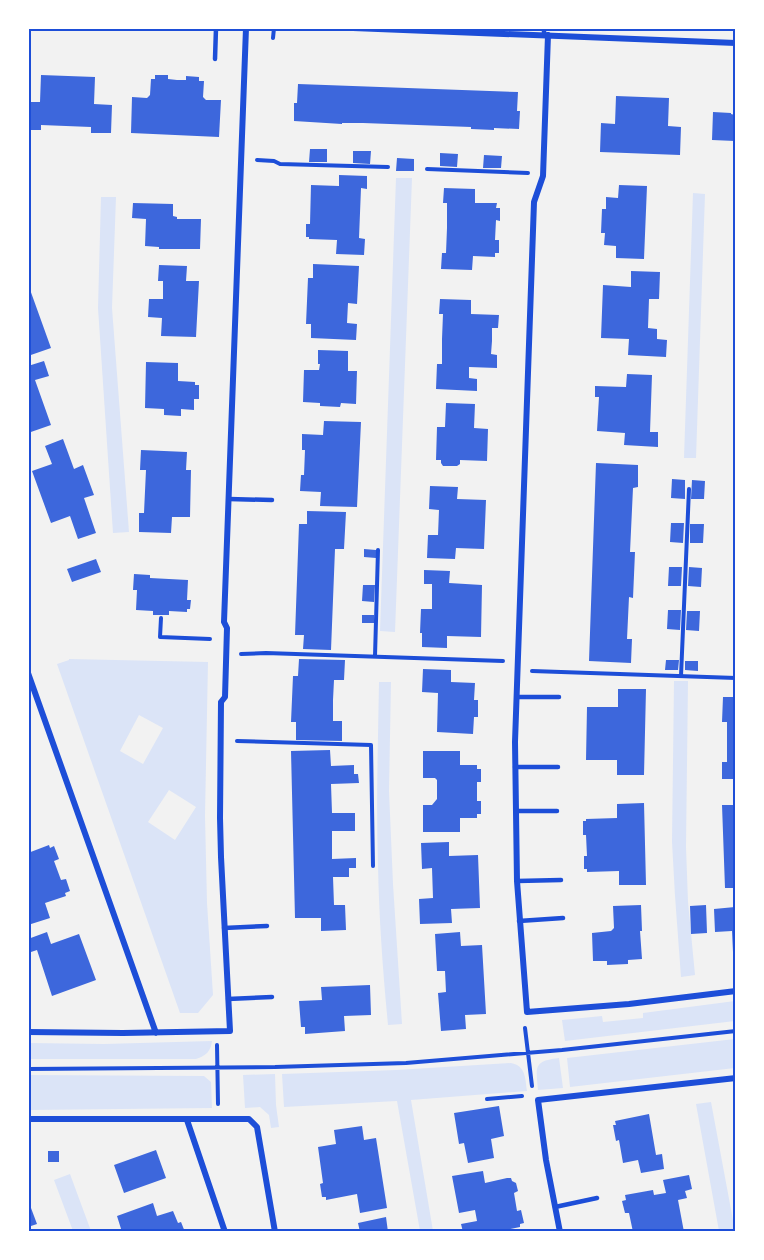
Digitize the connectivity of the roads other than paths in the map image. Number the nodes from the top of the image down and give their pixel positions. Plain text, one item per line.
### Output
1 (216, 28) edge
2 (246, 28) edge
3 (353, 28) edge
4 (367, 29) edge
5 (545, 33) edge
6 (735, 43) edge
7 (215, 59) dead end
8 (229, 499) junction
9 (272, 500) dead end
10 (28, 673) edge
11 (516, 697) junction
12 (559, 697) dead end
13 (515, 767) junction
14 (558, 768) dead end
15 (516, 811) junction
16 (557, 811) dead end
17 (561, 880) dead end
18 (517, 881) junction
19 (563, 918) dead end
20 (519, 921) junction
21 (267, 926) dead end
22 (225, 928) junction
23 (735, 991) edge
24 (272, 997) dead end
25 (228, 999) junction
26 (28, 1032) edge
27 (156, 1032) junction
28 (735, 1078) edge
29 (28, 1119) edge
30 (187, 1120) junction
31 (597, 1198) dead end
32 (555, 1207) junction
33 (225, 1232) edge
34 (275, 1232) edge
35 (560, 1232) edge

1 - 7 lane
2 - 8 street
3 - 4 street
4 - 5 street
5 - 6 street
5 - 11 street
8 - 9 lane
8 - 22 street
10 - 27 street
11 - 12 lane
11 - 13 street
13 - 14 lane
13 - 15 street
15 - 16 lane
15 - 18 street
17 - 18 lane
18 - 20 street
19 - 20 lane
20 - 23 street
21 - 22 lane
22 - 25 street
24 - 25 lane
25 - 27 street
26 - 27 street
28 - 32 street
29 - 30 street
30 - 33 street
30 - 34 street
31 - 32 lane
32 - 35 street

